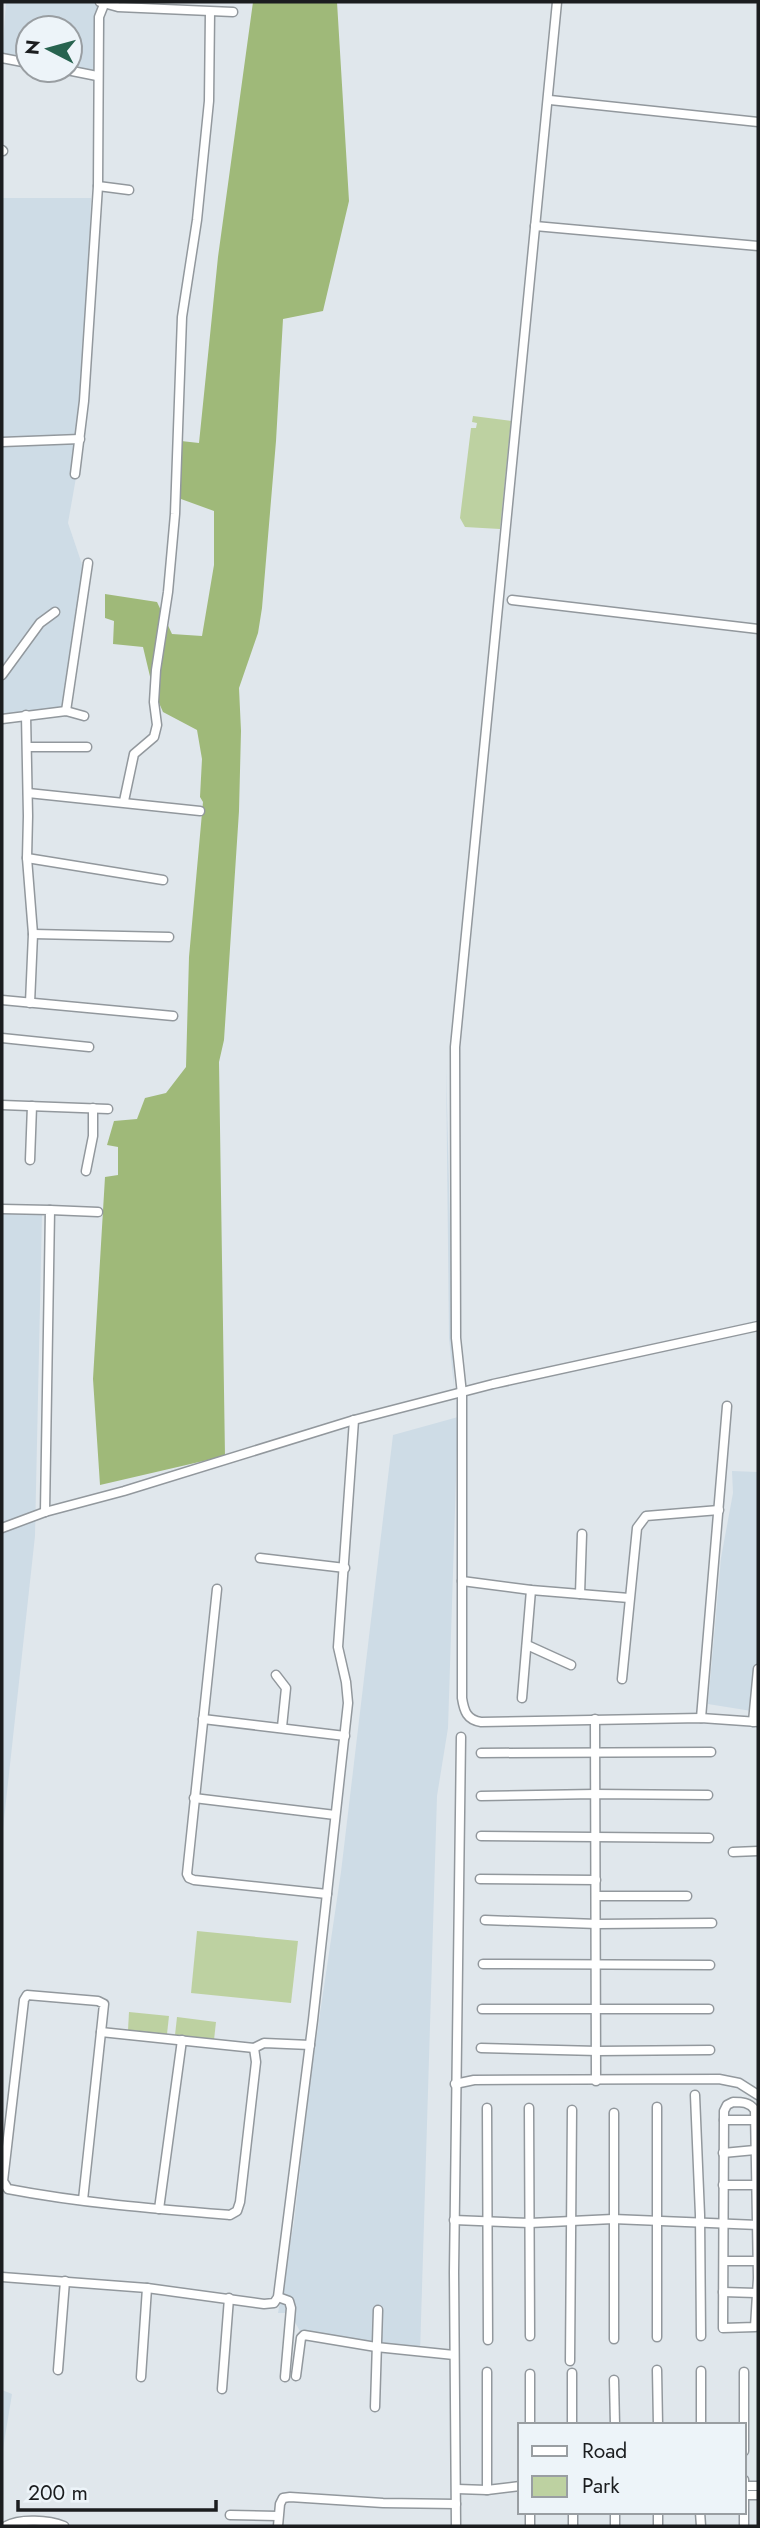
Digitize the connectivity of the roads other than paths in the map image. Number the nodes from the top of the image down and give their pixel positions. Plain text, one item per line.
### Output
1 (103, 2) edge
2 (557, 2) edge
3 (210, 12) junction
4 (233, 12) dead end
5 (84, 73) edge
6 (97, 76) junction
7 (550, 100) junction
8 (758, 122) edge
9 (98, 186) junction
10 (129, 190) dead end
11 (535, 226) junction
12 (758, 246) edge
13 (80, 439) junction
14 (2, 442) edge
15 (75, 474) dead end
16 (88, 563) dead end
17 (512, 600) dead end
18 (55, 612) dead end
19 (758, 629) edge
20 (2, 675) edge
21 (66, 711) junction
22 (26, 715) junction
23 (84, 716) dead end
24 (2, 719) edge
25 (28, 747) junction
26 (87, 747) dead end
27 (28, 793) junction
28 (124, 802) junction
29 (200, 811) dead end
30 (27, 858) junction
31 (163, 880) dead end
32 (33, 934) junction
33 (169, 937) dead end
34 (2, 1000) edge
35 (30, 1003) junction
36 (173, 1016) dead end
37 (2, 1038) edge
38 (89, 1048) dead end
39 (2, 1105) edge
40 (32, 1106) junction
41 (93, 1108) junction
42 (108, 1109) dead end
43 (30, 1160) dead end
44 (86, 1171) dead end
45 (2, 1209) edge
46 (50, 1210) junction
47 (98, 1212) dead end
48 (758, 1326) edge
49 (462, 1394) junction
50 (727, 1406) dead end
51 (354, 1420) junction
52 (719, 1510) junction
53 (46, 1512) junction
54 (2, 1528) edge
55 (582, 1534) dead end
56 (260, 1558) dead end
57 (345, 1568) junction
58 (461, 1581) junction
59 (217, 1589) dead end
60 (531, 1590) junction
61 (580, 1594) junction
62 (629, 1598) junction
63 (527, 1645) junction
64 (571, 1665) dead end
65 (758, 1669) edge
66 (276, 1675) dead end
67 (622, 1679) dead end
68 (522, 1698) dead end
69 (203, 1718) junction
70 (701, 1718) junction
71 (595, 1719) junction
72 (756, 1722) edge
73 (282, 1727) junction
74 (345, 1736) junction
75 (461, 1737) dead end
76 (711, 1752) dead end
77 (595, 1753) junction
78 (481, 1754) dead end
79 (595, 1794) junction
80 (708, 1795) dead end
81 (481, 1796) dead end
82 (194, 1798) junction
83 (335, 1815) junction
84 (596, 1835) junction
85 (481, 1836) dead end
86 (709, 1838) dead end
87 (758, 1851) edge
88 (733, 1852) dead end
89 (480, 1879) dead end
90 (596, 1880) junction
91 (327, 1894) junction
92 (596, 1896) junction
93 (687, 1896) dead end
94 (485, 1920) dead end
95 (712, 1923) dead end
96 (597, 1924) junction
97 (483, 1964) dead end
98 (710, 1965) dead end
99 (597, 1966) junction
100 (482, 2009) dead end
101 (597, 2009) junction
102 (709, 2009) dead end
103 (101, 2032) junction
104 (182, 2040) junction
105 (310, 2045) junction
106 (254, 2048) junction
107 (481, 2048) dead end
108 (710, 2050) dead end
109 (597, 2051) junction
110 (596, 2081) junction
111 (455, 2084) junction
112 (695, 2095) dead end
113 (758, 2095) edge
114 (657, 2107) dead end
115 (487, 2108) dead end
116 (529, 2108) dead end
117 (572, 2110) dead end
118 (614, 2113) dead end
119 (756, 2114) edge
120 (724, 2120) junction
121 (756, 2144) edge
122 (723, 2153) junction
123 (757, 2170) edge
124 (723, 2185) junction
125 (756, 2185) junction
126 (83, 2200) junction
127 (159, 2209) junction
128 (612, 2219) junction
129 (454, 2220) junction
130 (487, 2220) junction
131 (658, 2220) junction
132 (571, 2221) junction
133 (530, 2223) junction
134 (698, 2223) junction
135 (724, 2223) junction
136 (758, 2225) edge
137 (723, 2261) junction
138 (757, 2261) edge
139 (2, 2277) edge
140 (758, 2278) edge
141 (65, 2281) junction
142 (147, 2288) junction
143 (723, 2292) junction
144 (756, 2293) junction
145 (278, 2297) junction
146 (229, 2298) junction
147 (378, 2310) dead end
148 (530, 2336) dead end
149 (701, 2336) dead end
150 (657, 2337) dead end
151 (614, 2339) dead end
152 (488, 2340) dead end
153 (376, 2347) junction
154 (454, 2355) junction
155 (570, 2361) dead end
156 (58, 2370) dead end
157 (657, 2370) dead end
158 (701, 2371) dead end
159 (487, 2372) dead end
160 (744, 2372) dead end
161 (572, 2373) dead end
162 (530, 2374) dead end
163 (296, 2376) dead end
164 (141, 2377) dead end
165 (285, 2377) dead end
166 (614, 2380) dead end
167 (222, 2389) dead end
168 (375, 2407) dead end
169 (530, 2423) edge
170 (572, 2423) edge
171 (615, 2423) edge
172 (658, 2423) edge
173 (701, 2423) edge
174 (744, 2423) edge
175 (518, 2486) edge
176 (457, 2489) junction
177 (487, 2490) junction
178 (456, 2504) junction
179 (230, 2515) dead end
180 (278, 2516) junction
181 (6, 2526) edge
182 (64, 2526) edge
183 (278, 2526) edge
184 (456, 2526) edge

1 - 3 street
1 - 6 street
2 - 7 street
3 - 4 street
3 - 28 street
5 - 6 street
6 - 9 street
7 - 8 street
7 - 11 street
9 - 10 street
9 - 13 street
11 - 12 street
11 - 49 street
13 - 14 street
13 - 15 street
16 - 21 street
17 - 19 street
18 - 20 street
21 - 22 street
21 - 23 street
22 - 24 street
22 - 25 street
25 - 26 street
25 - 27 street
27 - 28 street
27 - 30 street
28 - 29 street
30 - 31 street
30 - 32 street
32 - 33 street
32 - 35 street
34 - 35 street
35 - 36 street
37 - 38 street
39 - 40 street
40 - 41 street
40 - 43 street
41 - 42 street
41 - 44 street
45 - 46 street
46 - 47 street
46 - 53 street
48 - 49 street
49 - 51 street
49 - 58 street
50 - 52 street
51 - 53 street
51 - 57 street
52 - 62 street
52 - 70 street
53 - 54 street
55 - 61 street
56 - 57 street
57 - 74 street
58 - 60 street
58 - 71 street
59 - 69 street
60 - 61 street
60 - 63 street
61 - 62 street
62 - 67 street
63 - 64 street
63 - 68 street
65 - 72 street
66 - 73 street
69 - 73 street
69 - 82 street
70 - 71 street
70 - 72 street
71 - 77 street
73 - 74 street
74 - 83 street
75 - 111 street
76 - 77 street
77 - 78 street
77 - 79 street
79 - 80 street
79 - 81 street
79 - 84 street
82 - 83 street
82 - 91 street
83 - 91 street
84 - 85 street
84 - 86 street
84 - 90 street
87 - 88 street
89 - 90 street
90 - 92 street
91 - 105 street
92 - 93 street
92 - 96 street
94 - 96 street
95 - 96 street
96 - 99 street
97 - 99 street
98 - 99 street
99 - 101 street
100 - 101 street
101 - 102 street
101 - 109 street
103 - 104 street
103 - 126 street
103 - 126 street
104 - 106 street
104 - 127 street
105 - 106 street
105 - 145 street
106 - 127 street
107 - 109 street
108 - 109 street
109 - 110 street
110 - 111 street
110 - 113 street
111 - 129 street
112 - 134 street
114 - 131 street
115 - 130 street
116 - 133 street
117 - 132 street
118 - 128 street
119 - 120 street
119 - 120 street
119 - 121 street
120 - 122 street
121 - 122 street
121 - 123 street
122 - 124 street
123 - 125 street
124 - 125 street
124 - 135 street
125 - 136 street
126 - 127 street
128 - 131 street
128 - 132 street
128 - 151 street
129 - 130 street
129 - 154 street
130 - 133 street
130 - 152 street
131 - 134 street
131 - 150 street
132 - 133 street
132 - 155 street
133 - 148 street
134 - 135 street
134 - 149 street
135 - 136 street
135 - 137 street
136 - 138 street
137 - 138 street
137 - 143 street
138 - 140 street
139 - 141 street
140 - 144 street
141 - 142 street
141 - 156 street
142 - 146 street
142 - 164 street
143 - 144 street
143 - 144 street
145 - 146 street
145 - 165 street
146 - 167 street
147 - 153 street
153 - 154 street
153 - 163 street
153 - 168 street
154 - 176 street
157 - 172 street
158 - 173 street
159 - 177 street
160 - 174 street
161 - 170 street
162 - 169 street
166 - 171 street
175 - 177 street
176 - 177 street
176 - 178 street
178 - 180 street
178 - 184 street
179 - 180 street
180 - 183 street
181 - 182 street

